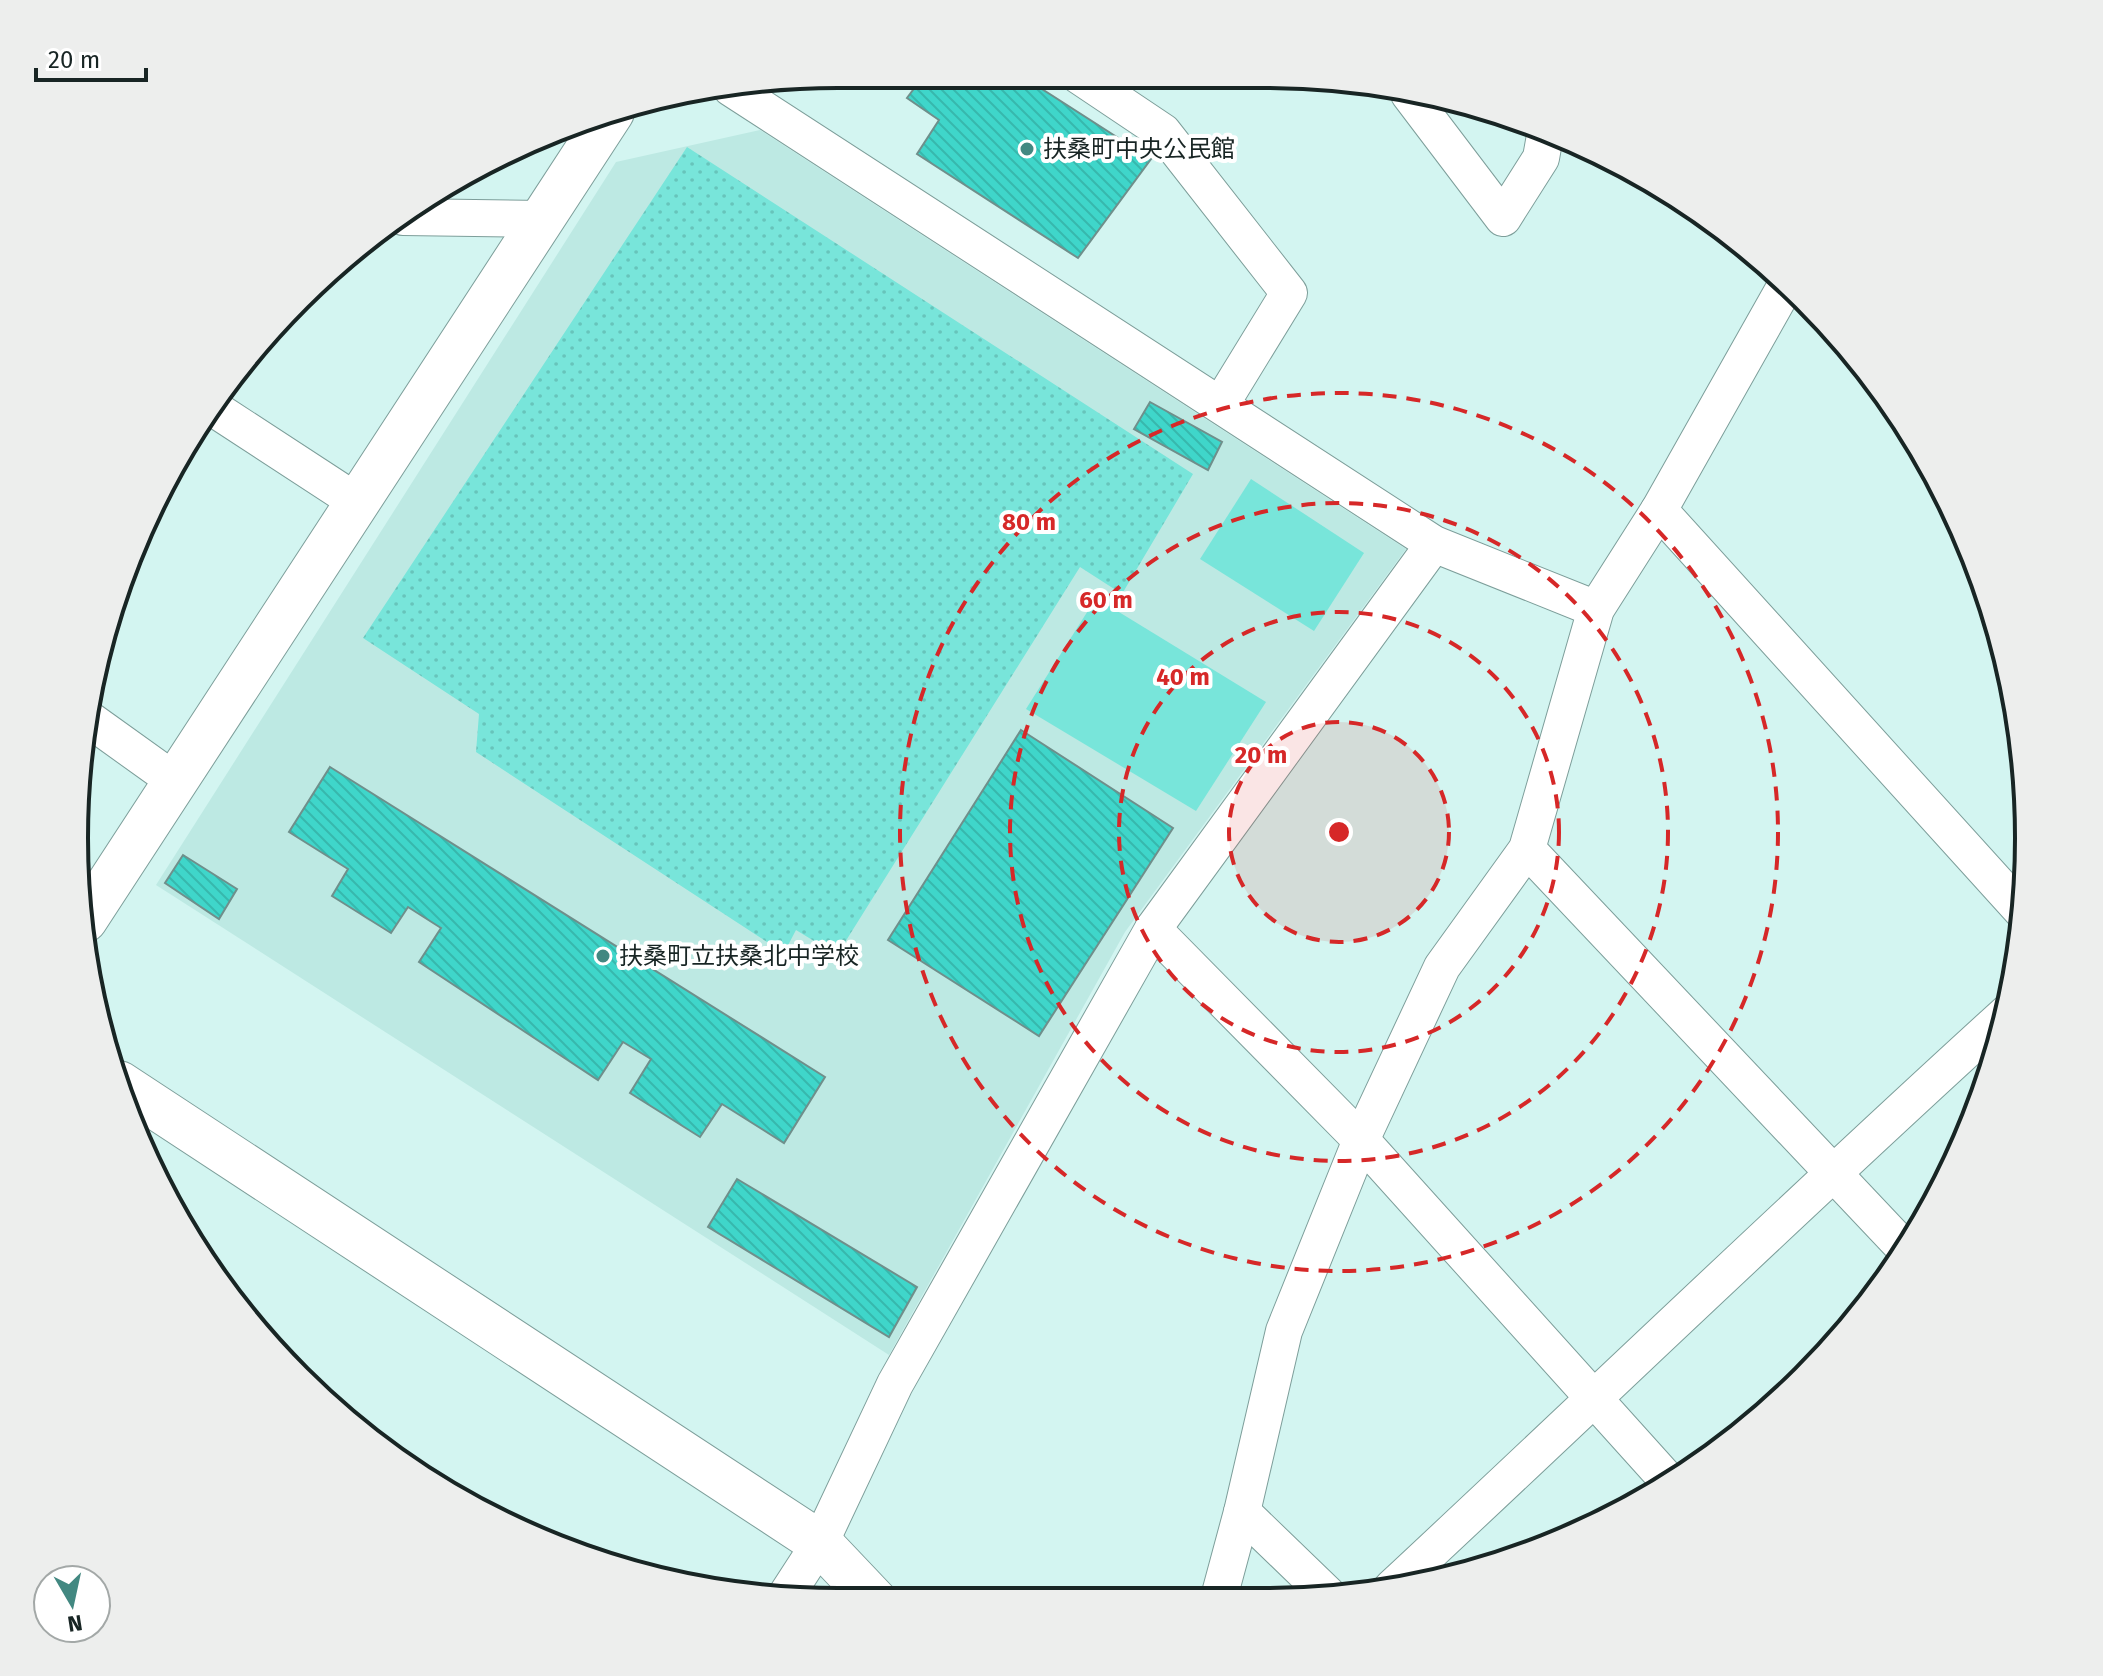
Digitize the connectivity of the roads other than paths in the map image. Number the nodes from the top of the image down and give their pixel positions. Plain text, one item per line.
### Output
1 (1097, 88) edge
2 (740, 94) edge
3 (1416, 103) edge
4 (603, 126) edge
5 (1544, 142) edge
6 (417, 217) edge
7 (542, 219) junction
8 (1781, 294) edge
9 (1221, 404) junction
10 (220, 413) edge
11 (357, 502) junction
12 (1659, 510) junction
13 (1434, 544) junction
14 (1596, 609) junction
15 (97, 725) edge
16 (175, 781) junction
17 (1527, 849) junction
18 (2012, 900) edge
19 (92, 909) edge
20 (1153, 929) junction
21 (1990, 1029) edge
22 (133, 1092) edge
23 (1361, 1140) junction
24 (1833, 1171) junction
25 (1898, 1241) edge
26 (1594, 1400) junction
27 (1662, 1474) edge
28 (1242, 1512) junction
29 (820, 1543) junction
30 (1406, 1575) edge
31 (792, 1586) edge
32 (1318, 1586) edge
33 (863, 1588) edge
34 (1222, 1588) edge

1 - 9 street
2 - 9 street
3 - 5 street
4 - 7 street
6 - 7 street
7 - 11 street
8 - 12 street
9 - 13 street
10 - 11 street
11 - 16 street
12 - 14 street
12 - 18 street
13 - 14 street
13 - 20 street
14 - 17 street
15 - 16 street
16 - 19 street
17 - 23 street
17 - 24 street
20 - 23 street
20 - 29 street
21 - 24 street
22 - 29 street
23 - 26 street
23 - 28 street
24 - 25 street
24 - 26 street
26 - 27 street
26 - 30 street
28 - 32 street
28 - 34 street
29 - 31 street
29 - 33 street

